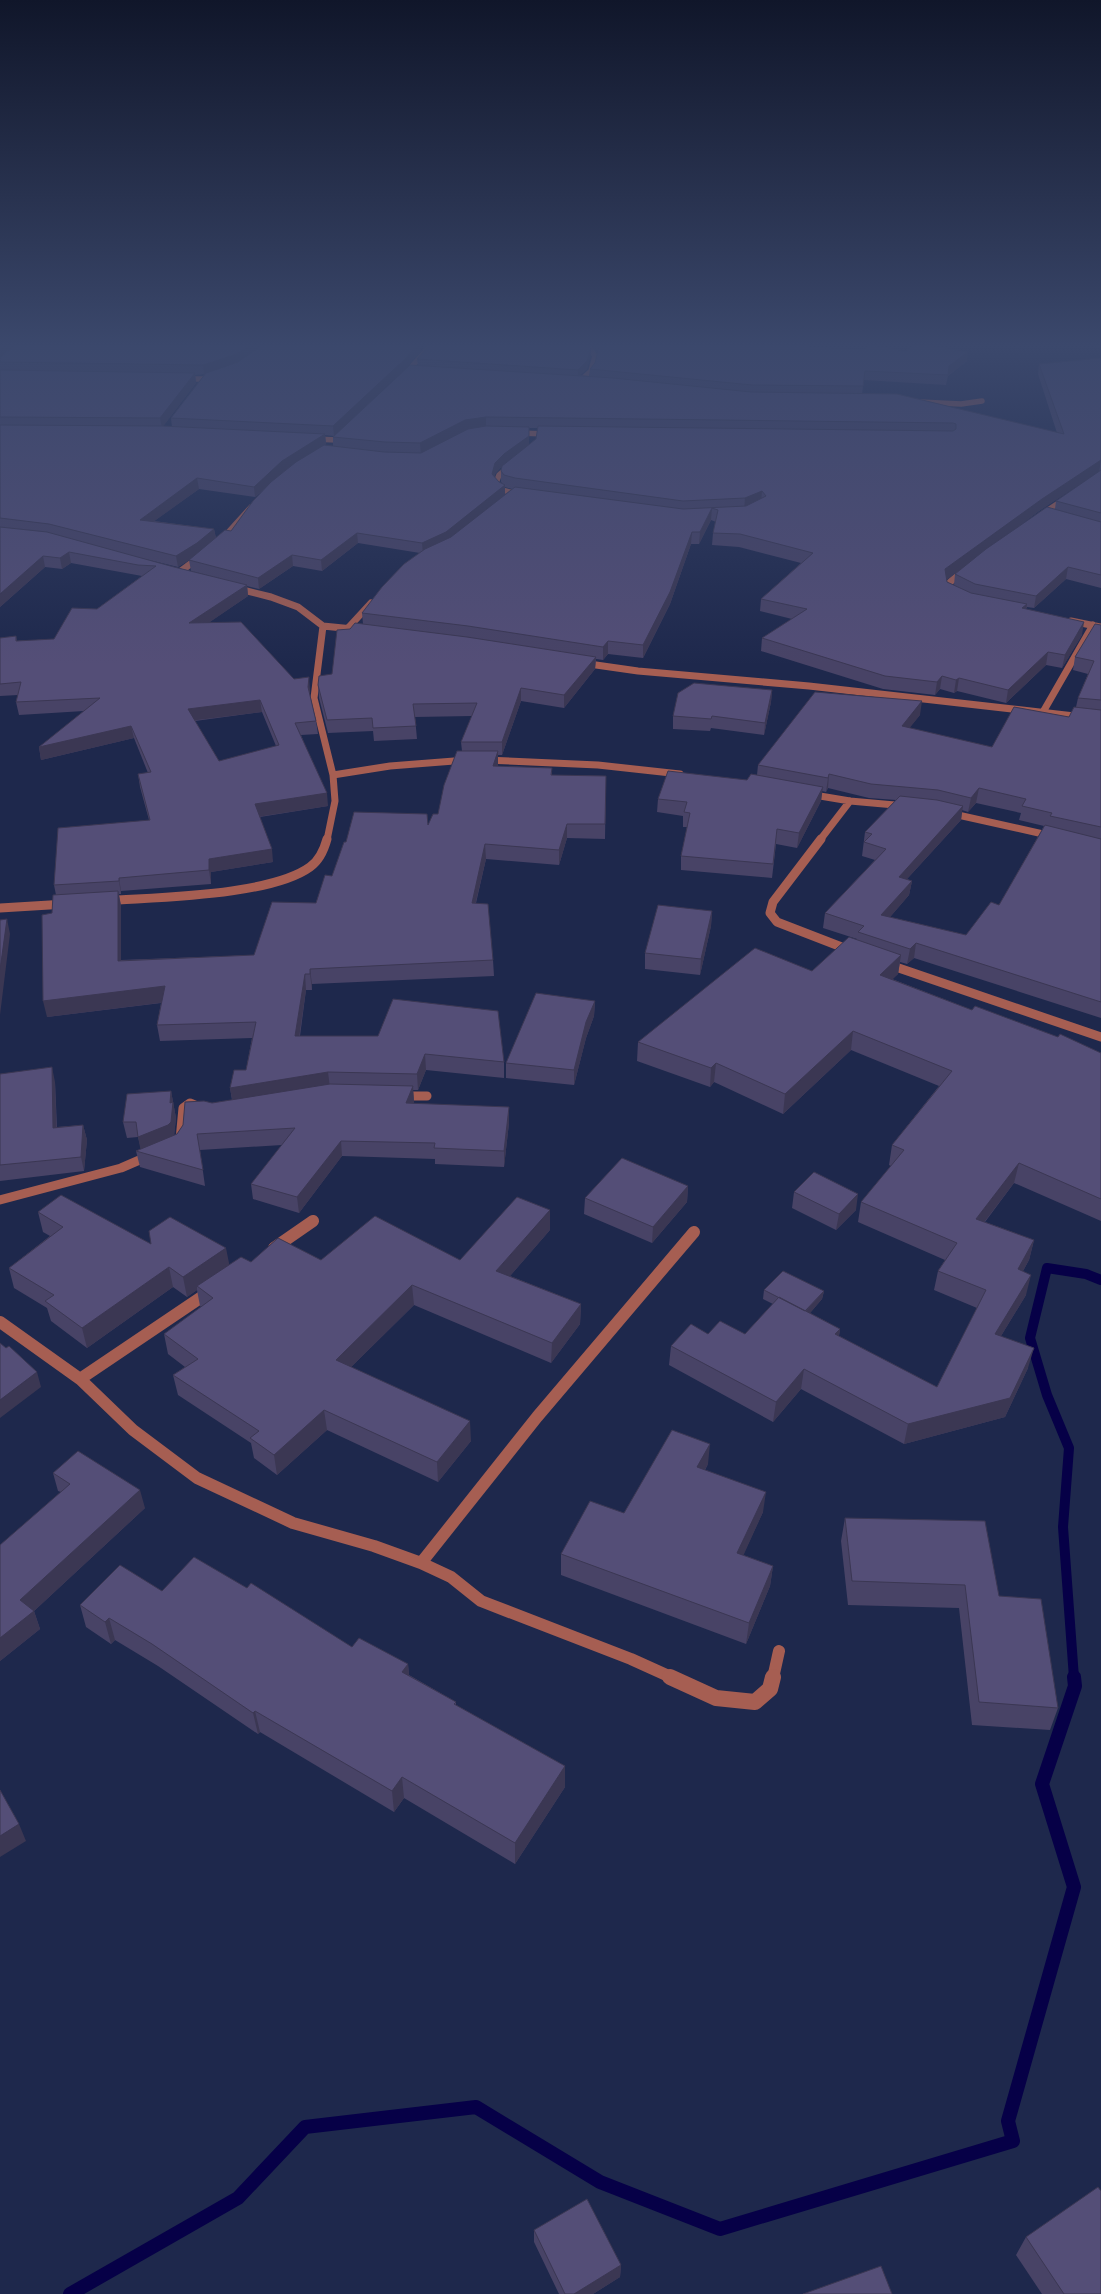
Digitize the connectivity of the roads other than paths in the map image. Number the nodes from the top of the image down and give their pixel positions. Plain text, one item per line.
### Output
1 (518, 460) edge
2 (514, 494) junction
3 (1072, 494) edge
4 (529, 496) edge
5 (508, 499) edge
6 (254, 504) edge
7 (1042, 514) junction
8 (1049, 516) edge
9 (1036, 518) edge
10 (218, 544) edge
11 (206, 552) edge
12 (971, 564) edge
13 (191, 577) edge
14 (227, 586) edge
15 (378, 596) edge
16 (957, 596) edge
17 (1062, 619) edge
18 (323, 626) junction
19 (1093, 626) junction
20 (1101, 627) edge
21 (348, 628) junction
22 (370, 631) edge
23 (577, 662) edge
24 (1042, 712) junction
25 (1101, 719) edge
26 (333, 775) junction
27 (690, 775) edge
28 (797, 792) edge
29 (850, 801) junction
30 (914, 807) edge
31 (943, 811) edge
32 (1063, 839) edge
33 (100, 902) edge
34 (78, 903) edge
35 (0, 908) edge
36 (859, 954) edge
37 (881, 961) edge
38 (1101, 1037) edge
39 (390, 1095) edge
40 (427, 1096) dead end
41 (208, 1111) edge
42 (0, 1200) edge
43 (313, 1221) dead end
44 (694, 1232) dead end
45 (261, 1256) edge
46 (216, 1287) edge
47 (0, 1322) edge
48 (80, 1379) junction
49 (422, 1564) junction
50 (779, 1651) dead end

1 - 2 street
2 - 4 street
2 - 5 street
3 - 7 street
6 - 10 street
7 - 8 street
7 - 9 street
11 - 13 street
12 - 16 street
14 - 18 street
15 - 21 street
17 - 19 street
18 - 21 street
18 - 26 street
19 - 20 street
19 - 24 street
21 - 22 street
23 - 24 street
24 - 25 street
26 - 27 street
26 - 33 street
28 - 29 street
29 - 30 street
29 - 36 street
31 - 32 street
34 - 35 street
37 - 38 street
39 - 40 street
41 - 42 street
43 - 45 street
44 - 49 street
46 - 48 street
47 - 48 street
48 - 49 street
49 - 50 street

